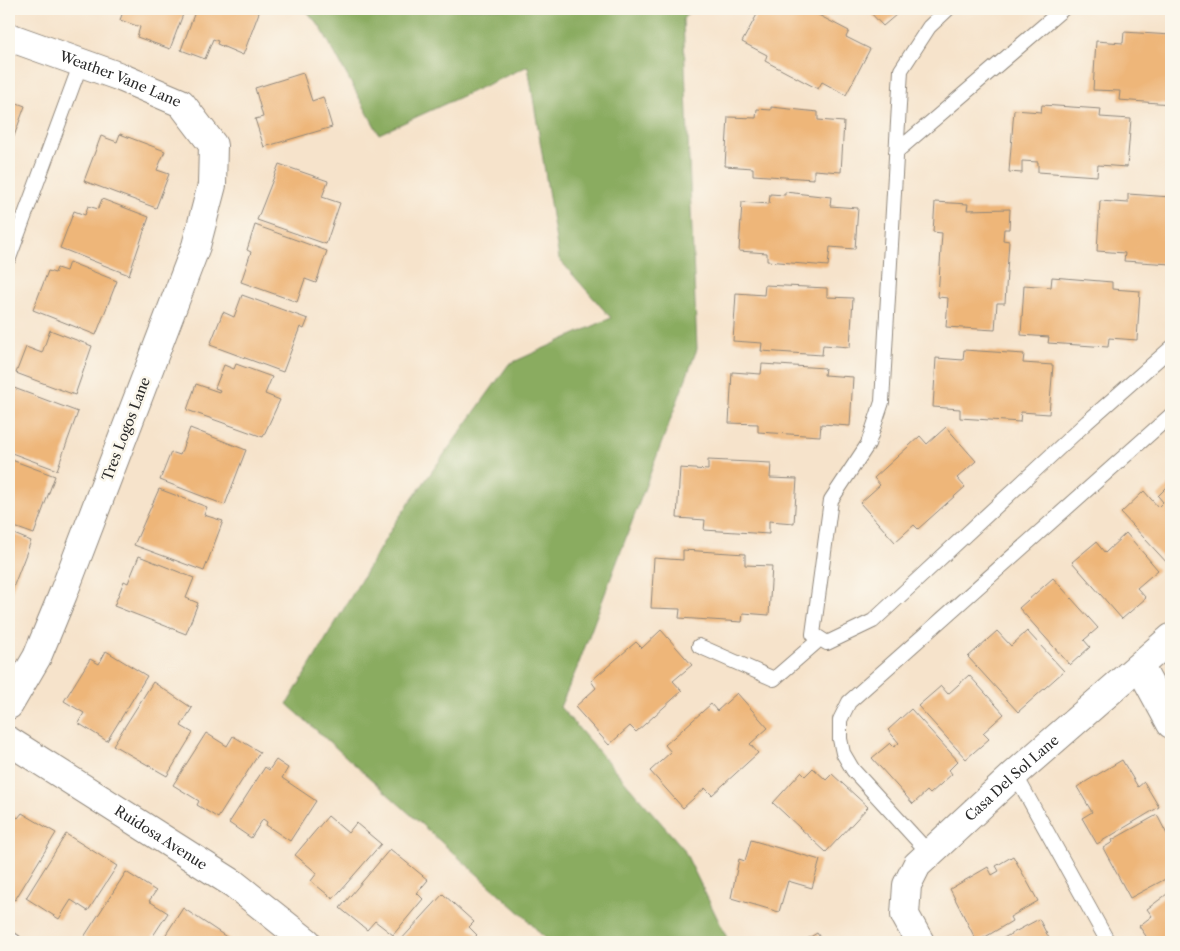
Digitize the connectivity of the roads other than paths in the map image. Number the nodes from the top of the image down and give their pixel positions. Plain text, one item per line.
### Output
1 (948, 9) edge
2 (1063, 9) edge
3 (9, 36) edge
4 (81, 63) junction
5 (213, 145) joint
6 (896, 152) junction
7 (9, 258) edge
8 (1171, 348) edge
9 (1171, 415) edge
10 (1171, 638) edge
11 (820, 639) junction
12 (699, 646) dead end
13 (1140, 667) junction
14 (9, 705) edge
15 (1171, 724) edge
16 (9, 741) edge
17 (1015, 774) junction
18 (929, 853) junction
19 (9, 938) edge
20 (15, 942) edge
21 (307, 942) edge
22 (920, 942) edge
23 (1108, 942) edge

1 - 6 lane
2 - 6 lane
3 - 4 street, Weather Vane Lane
4 - 5 street, Weather Vane Lane
4 - 7 lane
5 - 14 street, Tres Logos Lane
6 - 11 lane
8 - 11 lane
9 - 18 lane
10 - 13 street, Casa Del Sol Lane
11 - 12 lane
13 - 15 street
13 - 17 street, Casa Del Sol Lane
16 - 21 street, Ruidosa Avenue
17 - 18 street, Casa Del Sol Lane
17 - 23 lane
18 - 22 street, Casa Del Sol Lane
19 - 20 lane

